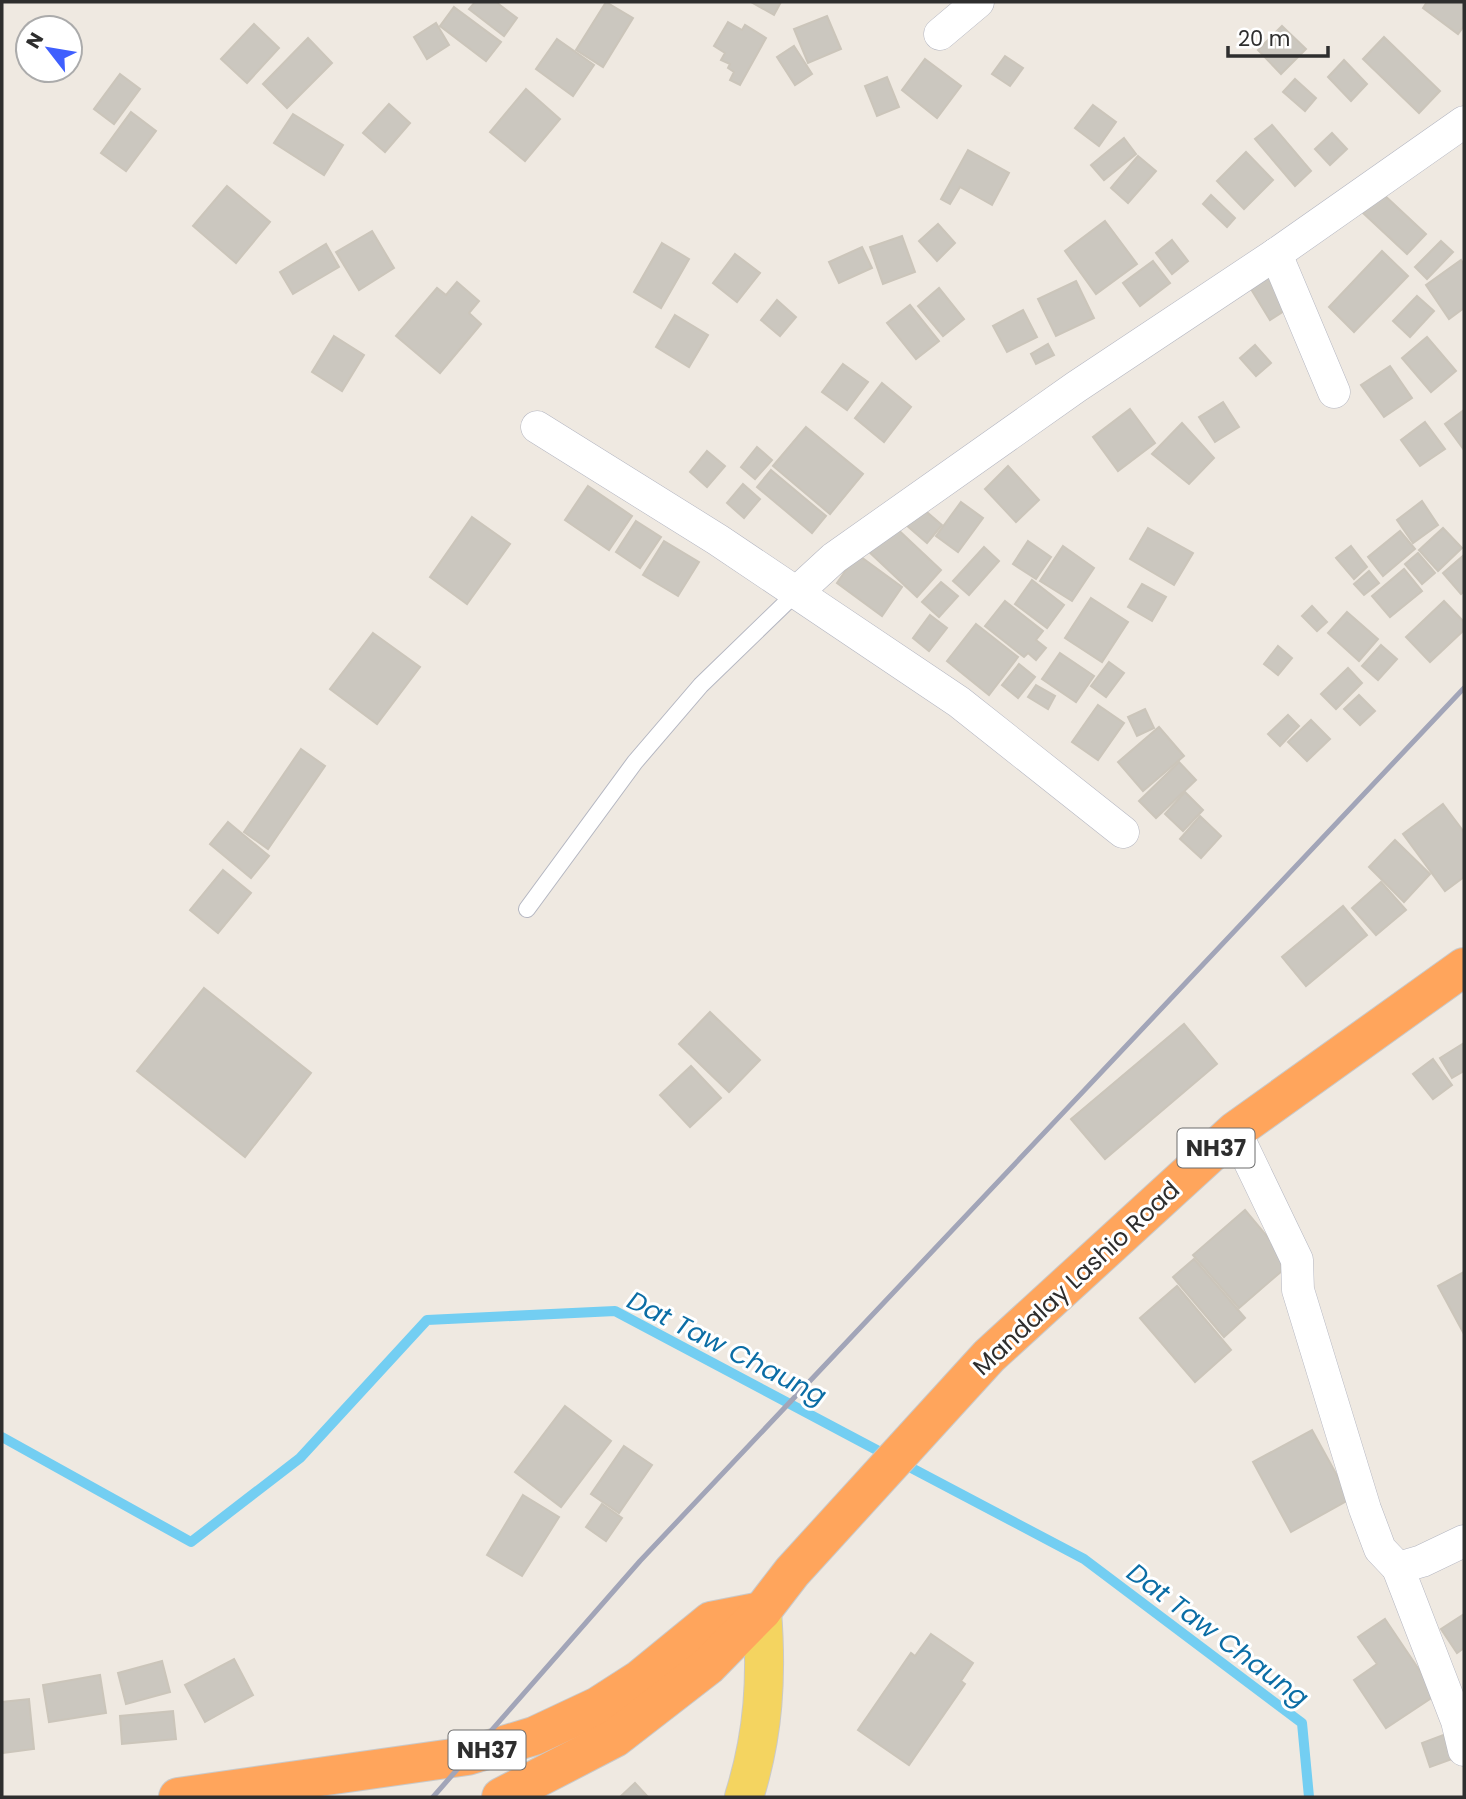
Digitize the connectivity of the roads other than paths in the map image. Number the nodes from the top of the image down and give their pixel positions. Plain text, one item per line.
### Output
1 (978, 2) edge
2 (940, 34) dead end
3 (1464, 122) edge
4 (1276, 254) junction
5 (1334, 392) dead end
6 (537, 427) dead end
7 (796, 593) junction
8 (1123, 832) dead end
9 (527, 909) dead end
10 (1464, 967) edge
11 (1235, 1130) junction
12 (1464, 1541) edge
13 (1398, 1568) junction
14 (762, 1611) junction
15 (1464, 1750) edge
16 (178, 1797) edge
17 (501, 1797) edge
18 (744, 1797) edge

1 - 2 street
3 - 4 street
4 - 5 street
4 - 7 street
6 - 7 street
7 - 8 street
7 - 9 lane
10 - 11 highway, Mandalay Lashio Road / NH37
11 - 13 street
11 - 14 highway, Mandalay Lashio Road / NH37
12 - 13 street
13 - 15 street
14 - 16 highway, NH37
14 - 17 highway, Mandalay Lashio Road / NH37
14 - 18 main road

